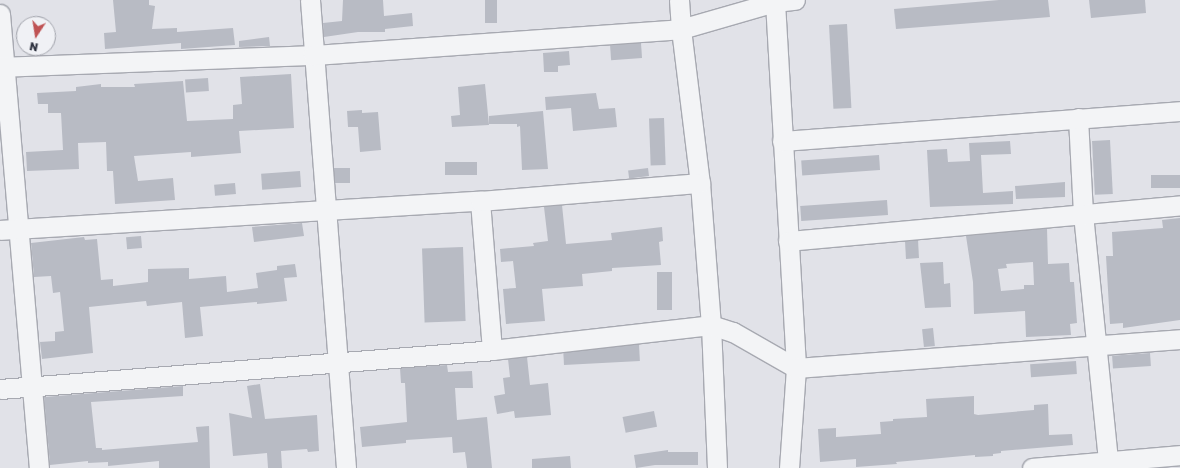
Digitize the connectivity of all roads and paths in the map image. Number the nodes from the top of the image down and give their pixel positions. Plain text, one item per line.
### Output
1 (310, 0) edge
2 (679, 0) edge
3 (796, 0) edge
4 (775, 2) junction
5 (0, 14) edge
6 (681, 29) junction
7 (313, 55) junction
8 (2, 66) edge
9 (1180, 111) edge
10 (1078, 118) junction
11 (782, 141) junction
12 (700, 183) junction
13 (480, 201) junction
14 (1180, 205) edge
15 (326, 210) junction
16 (1083, 214) junction
17 (9, 230) edge
18 (788, 241) junction
19 (710, 325) junction
20 (1180, 339) edge
21 (1097, 346) junction
22 (492, 350) junction
23 (338, 362) junction
24 (796, 368) junction
25 (32, 387) junction
26 (0, 390) edge
27 (1180, 455) edge
28 (1108, 464) edge
29 (39, 468) edge
30 (346, 468) edge
31 (717, 468) edge
32 (789, 468) edge
33 (1032, 468) edge

1 - 7 street
2 - 6 street
3 - 4 street
4 - 6 street
4 - 11 street
5 - 8 street
6 - 7 street
6 - 12 street
7 - 8 street
7 - 15 street
8 - 17 street
9 - 10 street
10 - 11 street
10 - 16 street
11 - 18 street
12 - 13 street
12 - 19 street
13 - 15 street
13 - 22 street
14 - 16 street
15 - 17 street
15 - 23 street
16 - 18 street
16 - 21 street
17 - 25 street
18 - 24 street
19 - 22 street
19 - 24 street
19 - 31 street
20 - 21 street
21 - 24 street
21 - 28 street
22 - 23 street
23 - 25 street
23 - 30 street
24 - 32 street
25 - 26 street
25 - 29 street
27 - 28 street
28 - 33 street

